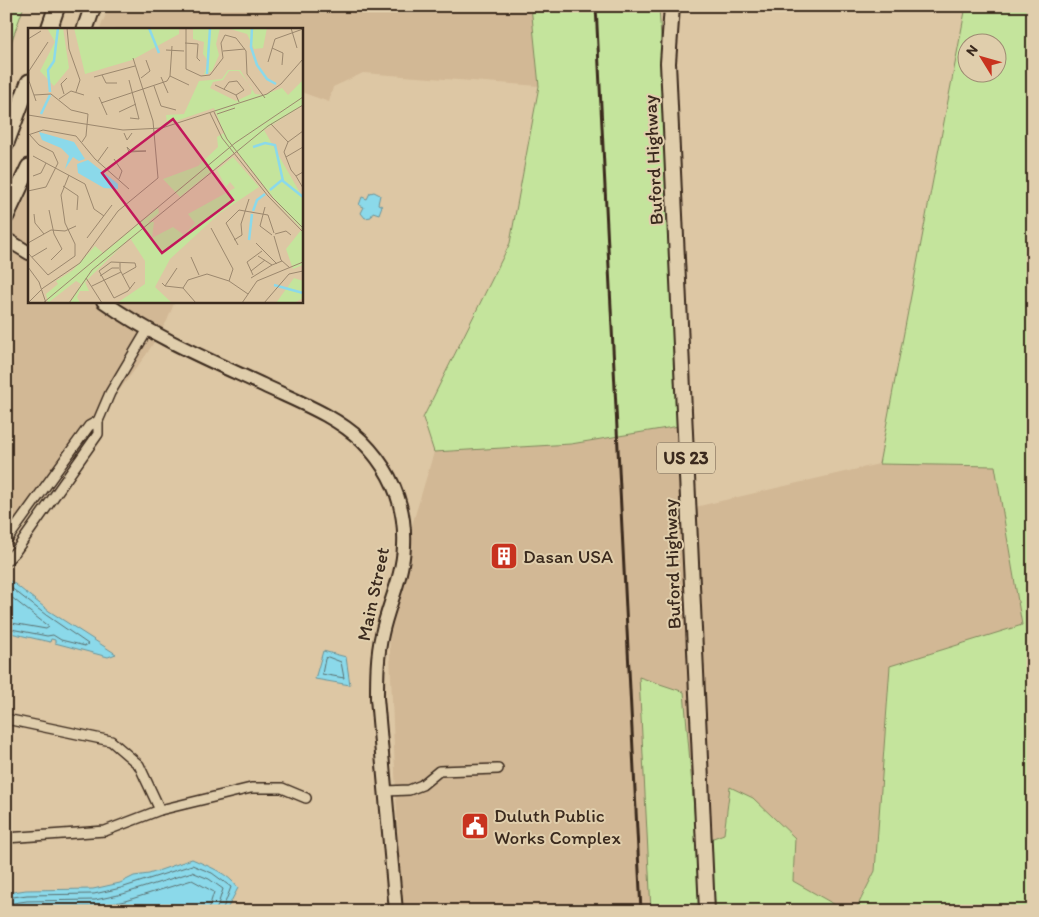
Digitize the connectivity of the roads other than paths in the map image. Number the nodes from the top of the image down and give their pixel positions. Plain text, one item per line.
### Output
1 (57, 6) edge
2 (93, 6) edge
3 (672, 6) edge
4 (48, 28) edge
5 (85, 28) edge
6 (28, 85) edge
7 (6, 143) edge
8 (28, 169) edge
9 (6, 216) edge
10 (6, 239) edge
11 (28, 252) edge
12 (105, 302) edge
13 (148, 329) junction
14 (98, 421) junction
15 (6, 541) edge
16 (6, 561) edge
17 (6, 719) edge
18 (498, 769) dead end
19 (386, 791) junction
20 (306, 798) dead end
21 (160, 810) junction
22 (6, 838) edge
23 (396, 911) edge
24 (707, 911) edge

1 - 4 highway
2 - 5 highway
3 - 24 main road, Buford Highway / US 23
6 - 7 highway
8 - 9 highway
10 - 11 street
12 - 13 street, Main Street
13 - 14 street
13 - 19 street, Main Street
14 - 15 street
14 - 16 street
17 - 21 street
18 - 19 street
19 - 23 street, Main Street
20 - 21 street
21 - 22 street

